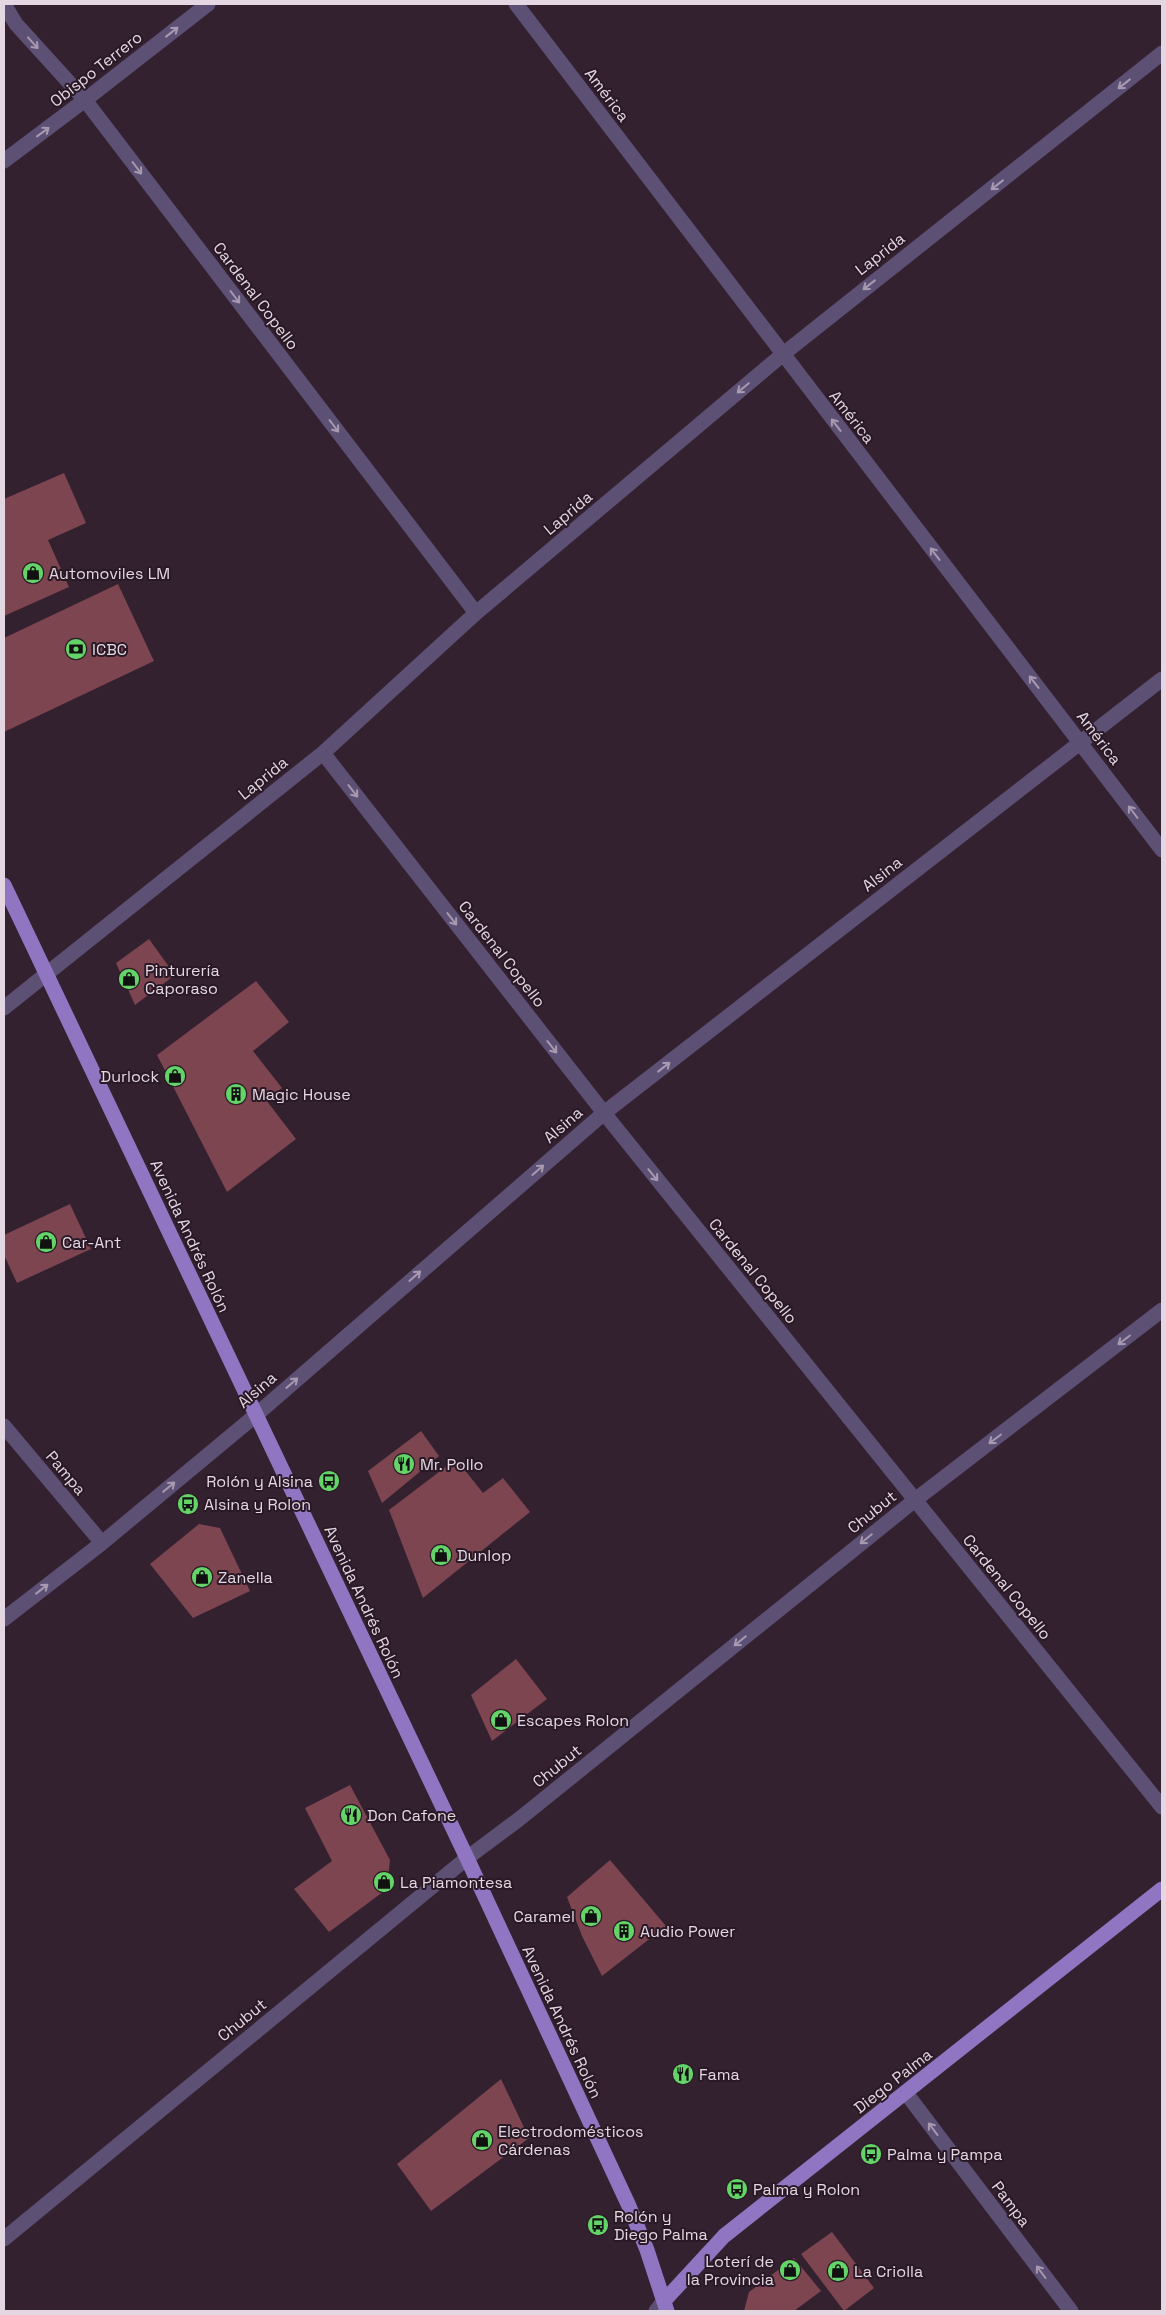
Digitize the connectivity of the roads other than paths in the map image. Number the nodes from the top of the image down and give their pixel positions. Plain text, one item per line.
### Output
1 (4, 4) edge
2 (208, 4) edge
3 (516, 4) edge
4 (1162, 53) edge
5 (85, 100) junction
6 (4, 161) edge
7 (782, 355) junction
8 (476, 613) junction
9 (1162, 679) edge
10 (1080, 742) junction
11 (322, 753) junction
12 (1162, 850) edge
13 (4, 885) edge
14 (46, 974) junction
15 (4, 1008) edge
16 (604, 1113) junction
17 (1162, 1310) edge
18 (256, 1415) junction
19 (4, 1426) edge
20 (915, 1500) junction
21 (102, 1543) junction
22 (4, 1618) edge
23 (1162, 1807) edge
24 (467, 1858) junction
25 (1162, 1890) edge
26 (906, 2093) junction
27 (4, 2238) edge
28 (663, 2308) edge
29 (1071, 2311) edge

1 -> 5 street, Cardenal Copello
5 -> 2 street, Obispo Terrero
3 - 7 street, América
4 -> 7 street, Laprida
6 -> 5 street, Obispo Terrero
5 -> 8 street, Cardenal Copello
7 -> 8 street, Laprida
10 -> 7 street, América
8 - 11 street, Laprida
9 - 10 street, Alsina
12 -> 10 street, América
16 -> 10 street, Alsina
11 - 14 street, Laprida
11 -> 16 street, Cardenal Copello
13 - 14 main road, Avenida Andrés Rolón
14 - 15 street, Laprida
14 - 18 main road, Avenida Andrés Rolón
18 -> 16 street, Alsina
16 -> 20 street, Cardenal Copello
17 -> 20 street, Chubut
21 -> 18 street, Alsina
18 - 24 main road, Avenida Andrés Rolón
19 - 21 street, Pampa
20 - 23 street, Cardenal Copello
20 -> 24 street, Chubut
22 -> 21 street, Alsina
24 - 27 street, Chubut
24 - 28 main road, Avenida Andrés Rolón
25 - 26 main road, Diego Palma
26 - 28 main road, Diego Palma
29 -> 26 street, Pampa

